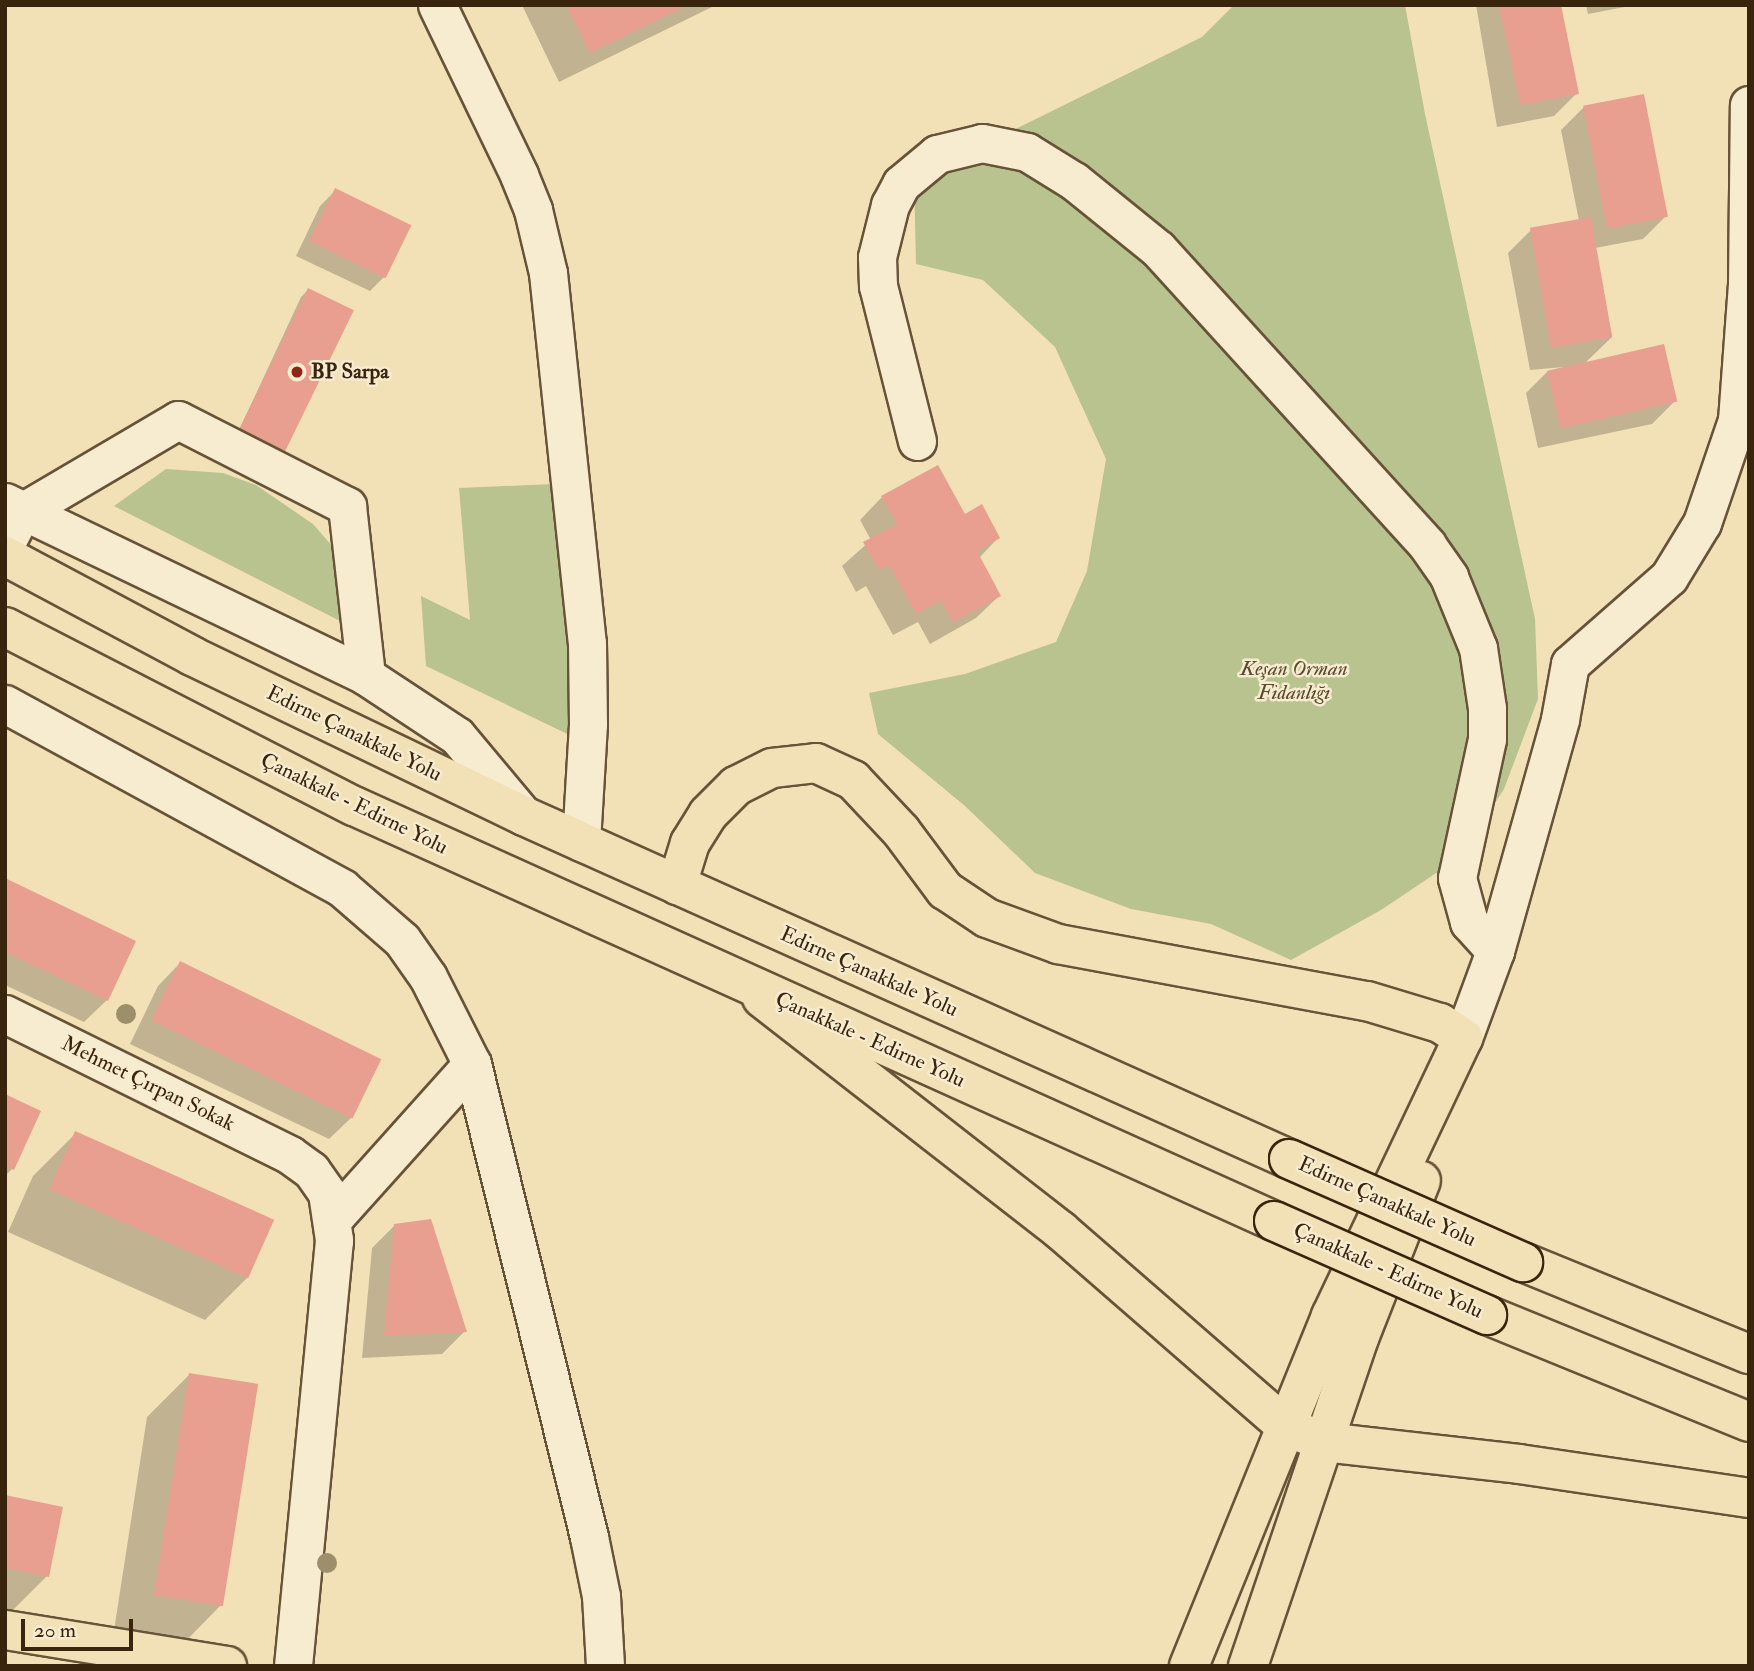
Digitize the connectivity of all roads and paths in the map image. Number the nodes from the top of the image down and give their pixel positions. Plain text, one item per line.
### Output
1 (438, 5) edge
2 (1749, 105) edge
3 (1748, 284) edge
4 (917, 441) dead end
5 (14, 507) edge
6 (5, 545) edge
7 (5, 556) edge
8 (5, 627) edge
9 (366, 676) junction
10 (5, 704) edge
11 (524, 816) junction
12 (582, 842) junction
13 (677, 885) junction
14 (1495, 951) junction
15 (746, 986) junction
16 (5, 1014) edge
17 (1462, 1038) junction
18 (472, 1064) junction
19 (333, 1219) junction
20 (1749, 1354) edge
21 (1749, 1422) edge
22 (1287, 1427) junction
23 (1324, 1441) junction
24 (1749, 1498) edge
25 (5, 1630) edge
26 (227, 1666) edge
27 (293, 1666) edge
28 (605, 1666) edge
29 (1189, 1666) edge
30 (1248, 1666) edge

1 - 12 street
2 - 3 street
3 - 14 street
4 - 14 street
5 - 6 street
5 - 9 street
5 - 9 street
7 - 11 main road, Edirne Çanakkale Yolu
8 - 15 main road, Çanakkale - Edirne Yolu
9 - 11 street
10 - 18 street
11 - 12 main road, Edirne Çanakkale Yolu
12 - 13 main road, Edirne Çanakkale Yolu
13 - 17 main road
13 - 20 main road, Edirne Çanakkale Yolu, bridge
14 - 17 street
15 - 21 main road, Çanakkale - Edirne Yolu, bridge
15 - 22 main road
16 - 19 street, Mehmet Çırpan Sokak
17 - 22 main road
17 - 23 main road
18 - 19 street
18 - 28 street
19 - 27 street
22 - 23 main road
22 - 29 main road
23 - 24 main road
23 - 30 main road
25 - 26 main road

